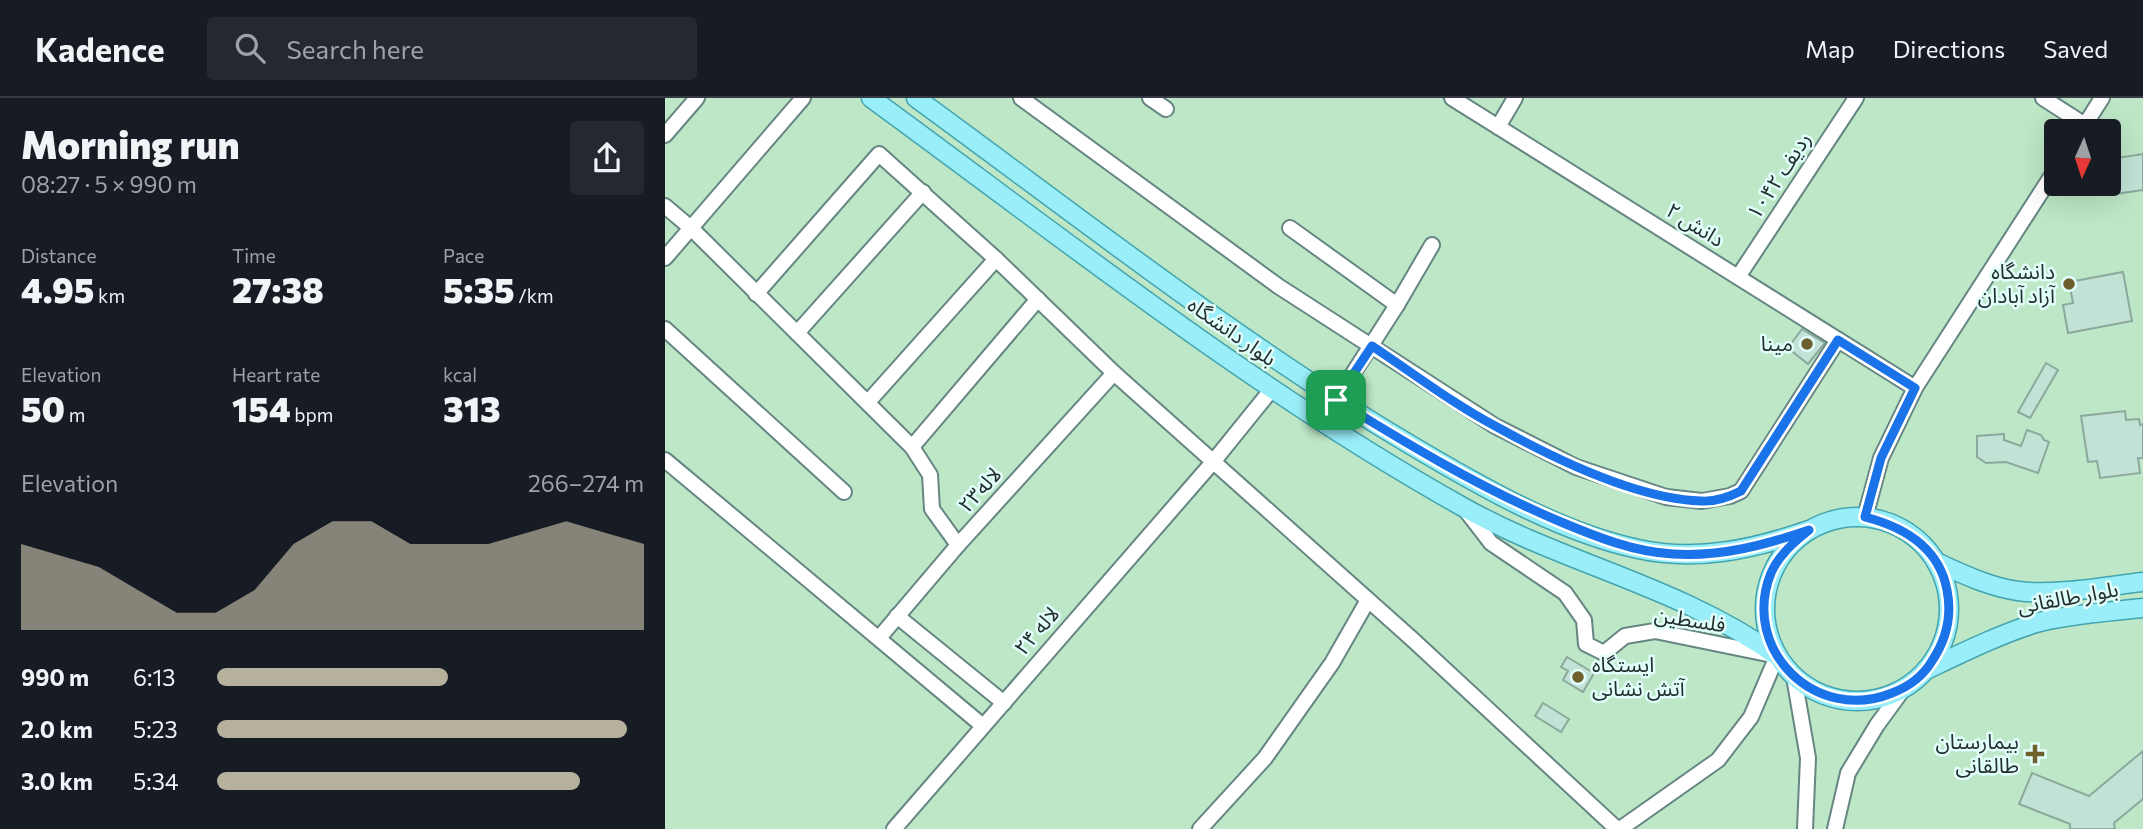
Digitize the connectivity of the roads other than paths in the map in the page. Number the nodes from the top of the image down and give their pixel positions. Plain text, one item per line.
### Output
1 (697, 98) edge
2 (803, 98) edge
3 (871, 98) edge
4 (916, 98) edge
5 (1021, 98) edge
6 (1150, 98) edge
7 (1452, 98) edge
8 (1515, 98) edge
9 (1856, 98) edge
10 (2043, 98) edge
11 (2102, 98) edge
12 (1166, 109) dead end
13 (2071, 119) edge
14 (2089, 119) edge
15 (1498, 127) junction
16 (665, 135) edge
17 (2044, 188) edge
18 (923, 192) junction
19 (665, 206) edge
20 (691, 228) junction
21 (1290, 228) dead end
22 (1432, 245) dead end
23 (665, 258) edge
24 (996, 259) junction
25 (1738, 277) junction
26 (756, 294) junction
27 (1038, 299) junction
28 (1397, 305) junction
29 (665, 329) edge
30 (797, 333) junction
31 (1838, 340) junction
32 (1372, 346) junction
33 (1114, 373) junction
34 (1915, 388) junction
35 (1272, 389) junction
36 (1336, 400) junction
37 (868, 402) junction
38 (912, 447) junction
39 (665, 460) edge
40 (1213, 462) junction
41 (844, 492) dead end
42 (1463, 507) junction
43 (1865, 517) junction
44 (1809, 530) junction
45 (958, 545) junction
46 (1936, 562) junction
47 (2143, 582) edge
48 (1368, 600) junction
49 (2143, 608) edge
50 (897, 616) junction
51 (879, 638) junction
52 (1777, 656) junction
53 (1926, 670) junction
54 (1794, 677) junction
55 (1904, 688) junction
56 (1004, 702) junction
57 (983, 726) junction
58 (894, 829) edge
59 (1200, 829) edge
60 (1619, 829) edge
61 (1805, 829) edge
62 (1835, 829) edge

1 - 16 street
2 - 20 street
3 - 35 main road, بلوار دانشگاه
4 - 36 main road, بلوار دانشگاه
5 - 32 street
6 - 12 street
7 - 15 street, دانش ۲
8 - 15 street
9 - 25 street, ردیف ۱۰۴۲
10 - 13 street
11 - 14 street
15 - 25 street, دانش ۲
17 - 34 street
18 - 24 street
18 - 26 street
18 - 30 street
19 - 20 street
20 - 23 street
20 - 26 street
21 - 28 street
22 - 28 street
24 - 27 street
24 - 37 street
25 - 31 street, دانش ۲
26 - 30 street
27 - 33 street
27 - 38 street
28 - 32 street
29 - 41 street
30 - 37 street
31 - 32 street
31 - 34 street, دانش ۲
32 - 36 street
33 - 40 street
33 - 45 street, لاله۲۳
34 - 43 street
35 - 40 street, لاله ۲۴
35 - 42 main road, بلوار دانشگاه
36 - 44 main road, بلوار دانشگاه
37 - 38 street
38 - 45 street
39 - 51 street
40 - 48 street
40 - 56 street, لاله ۲۴
42 - 52 main road, بلوار دانشگاه
42 - 52 street, فلسطین
43 - 44 main road
43 - 46 main road
44 - 52 main road
45 - 50 street, لاله۲۳
46 - 47 main road, بلوار طالقانی
46 - 53 main road
48 - 59 street
48 - 60 street
49 - 53 main road, بلوار طالقانی
50 - 51 street, لاله۲۳
50 - 56 street
51 - 57 street
52 - 54 main road
52 - 60 street
53 - 55 main road
54 - 55 main road
54 - 61 street
55 - 62 street
56 - 57 street, لاله ۲۴
57 - 58 street, لاله ۲۴

